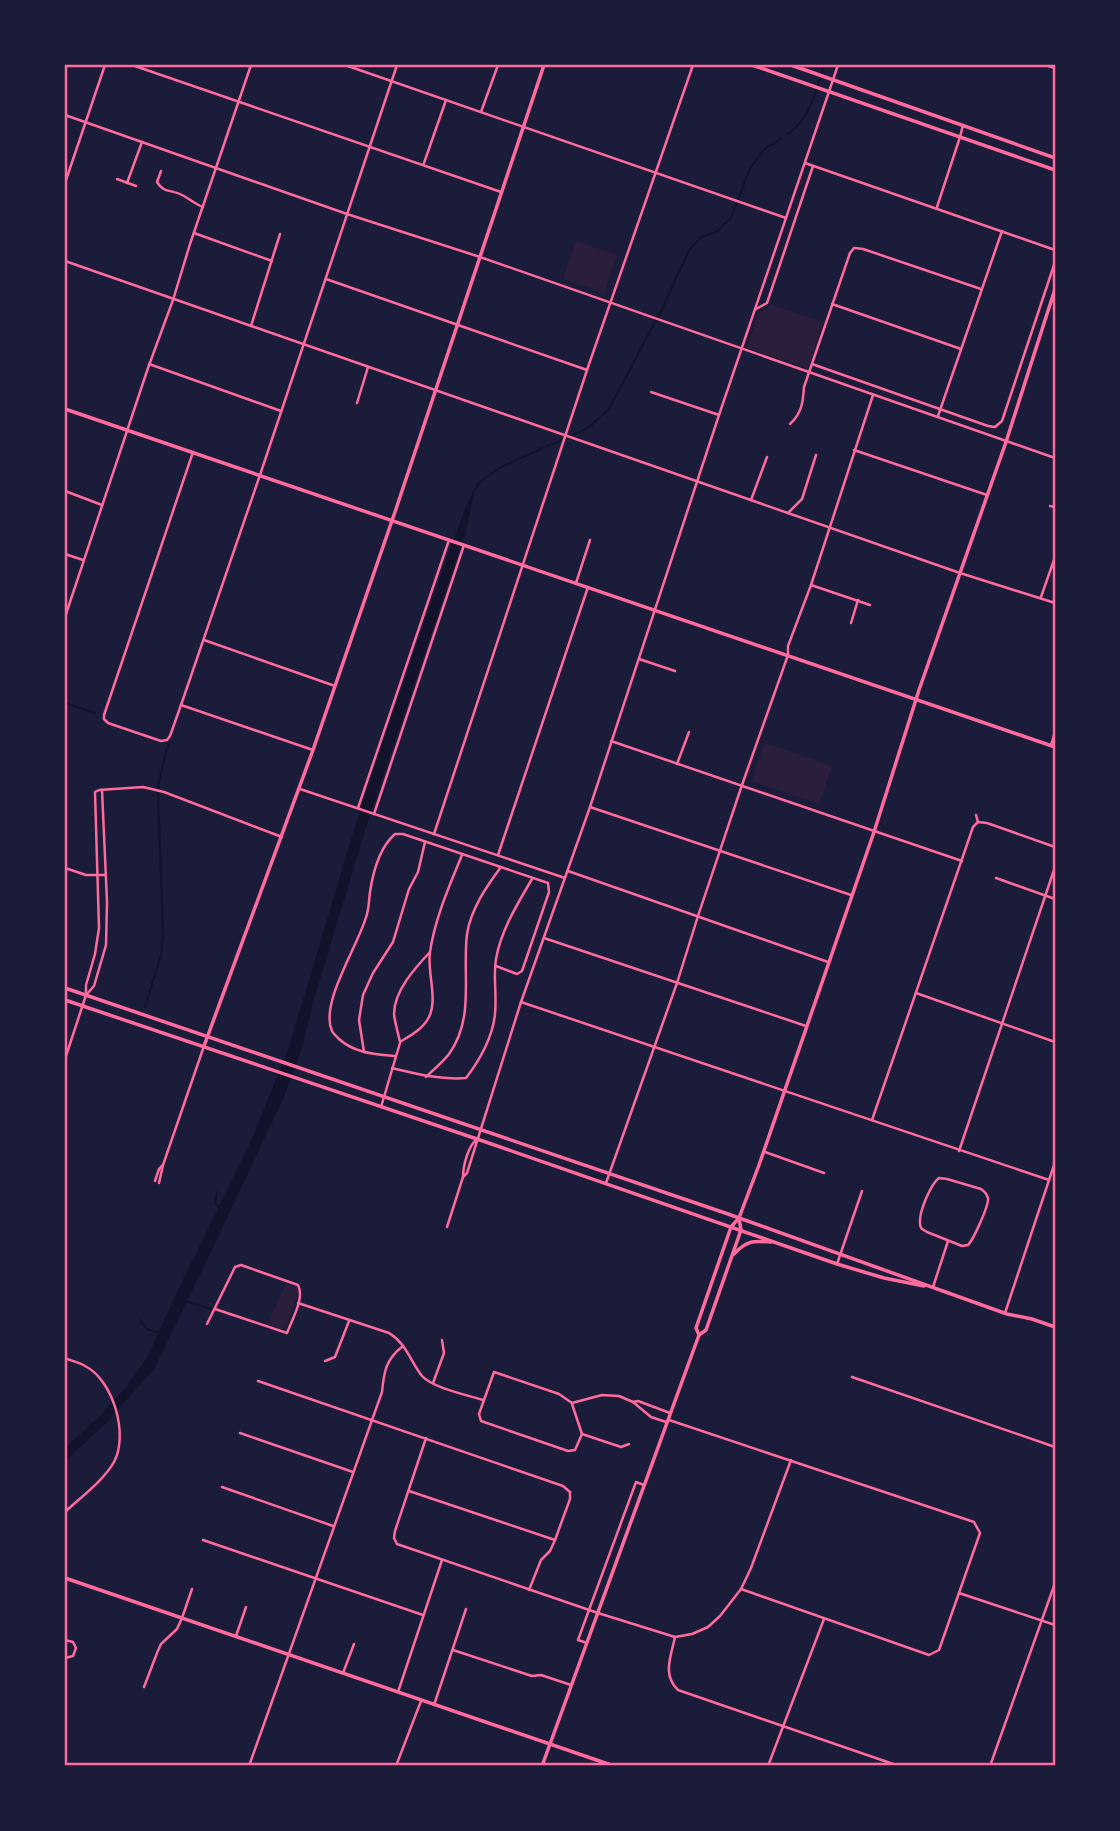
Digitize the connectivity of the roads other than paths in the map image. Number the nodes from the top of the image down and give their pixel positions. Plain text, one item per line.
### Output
1 (105, 65) edge
2 (132, 65) edge
3 (251, 65) edge
4 (345, 65) edge
5 (397, 65) edge
6 (498, 65) edge
7 (544, 65) edge
8 (693, 65) edge
9 (752, 65) edge
10 (790, 65) edge
11 (838, 65) edge
12 (1045, 65) edge
13 (1055, 68) edge
14 (833, 80) junction
15 (391, 81) junction
16 (829, 91) junction
17 (446, 100) junction
18 (238, 102) junction
19 (481, 112) junction
20 (65, 115) edge
21 (85, 122) junction
22 (962, 125) junction
23 (523, 126) junction
24 (960, 137) junction
25 (142, 142) junction
26 (370, 147) junction
27 (1055, 158) edge
28 (805, 163) junction
29 (423, 164) junction
30 (813, 166) junction
31 (217, 167) junction
32 (1055, 170) edge
33 (161, 171) dead end
34 (655, 173) junction
35 (117, 179) dead end
36 (65, 183) edge
37 (127, 183) junction
38 (136, 186) dead end
39 (501, 192) junction
40 (203, 207) junction
41 (937, 207) junction
42 (347, 214) junction
43 (786, 218) junction
44 (1002, 231) junction
45 (194, 233) junction
46 (281, 234) dead end
47 (1055, 250) edge
48 (480, 257) junction
49 (65, 261) edge
50 (272, 261) junction
51 (1055, 262) edge
52 (325, 279) junction
53 (981, 289) junction
54 (1055, 289) edge
55 (173, 300) junction
56 (610, 303) junction
57 (832, 304) junction
58 (1049, 308) junction
59 (755, 309) junction
60 (1055, 310) edge
61 (457, 324) junction
62 (251, 326) junction
63 (303, 345) junction
64 (961, 349) junction
65 (742, 350) junction
66 (149, 364) junction
67 (812, 364) junction
68 (368, 367) junction
69 (587, 370) junction
70 (809, 373) junction
71 (436, 390) junction
72 (651, 392) dead end
73 (873, 395) junction
74 (357, 403) dead end
75 (65, 409) edge
76 (941, 409) junction
77 (281, 411) junction
78 (719, 415) junction
79 (938, 417) junction
80 (790, 424) dead end
81 (127, 430) junction
82 (567, 436) junction
83 (1006, 442) junction
84 (854, 450) junction
85 (193, 453) junction
86 (816, 455) dead end
87 (766, 457) dead end
88 (1055, 458) edge
89 (260, 475) junction
90 (698, 481) junction
91 (65, 491) edge
92 (987, 495) junction
93 (751, 500) junction
94 (102, 505) junction
95 (1050, 506) dead end
96 (1055, 508) edge
97 (788, 513) junction
98 (392, 521) junction
99 (830, 528) junction
100 (450, 540) junction
101 (590, 540) dead end
102 (463, 544) junction
103 (65, 554) edge
104 (1055, 557) edge
105 (83, 560) junction
106 (523, 565) junction
107 (960, 573) junction
108 (576, 583) junction
109 (811, 585) junction
110 (588, 587) junction
111 (1041, 598) junction
112 (858, 600) junction
113 (1055, 603) edge
114 (870, 605) dead end
115 (655, 610) junction
116 (65, 617) edge
117 (851, 623) dead end
118 (204, 640) junction
119 (788, 655) junction
120 (639, 659) junction
121 (675, 671) dead end
122 (335, 685) junction
123 (916, 700) junction
124 (181, 705) junction
125 (689, 732) dead end
126 (1055, 732) edge
127 (611, 741) junction
128 (1053, 746) edge
129 (313, 750) junction
130 (677, 764) junction
131 (742, 785) junction
132 (299, 789) junction
133 (102, 790) junction
134 (590, 807) junction
135 (359, 808) junction
136 (374, 813) junction
137 (976, 815) dead end
138 (978, 822) junction
139 (95, 828) junction
140 (104, 828) junction
141 (874, 832) junction
142 (434, 834) junction
143 (282, 837) junction
144 (425, 842) junction
145 (1055, 847) edge
146 (720, 851) junction
147 (463, 855) junction
148 (498, 855) junction
149 (962, 861) junction
150 (500, 867) junction
151 (1055, 867) edge
152 (65, 868) edge
153 (568, 871) junction
154 (106, 875) junction
155 (97, 876) junction
156 (532, 878) junction
157 (565, 878) junction
158 (996, 878) dead end
159 (851, 895) junction
160 (1045, 895) junction
161 (1055, 899) edge
162 (698, 916) junction
163 (544, 938) junction
164 (430, 952) junction
165 (828, 962) junction
166 (496, 966) junction
167 (677, 983) junction
168 (65, 988) edge
169 (915, 993) junction
170 (86, 995) junction
171 (65, 1000) edge
172 (521, 1002) junction
173 (83, 1006) junction
174 (1002, 1024) junction
175 (806, 1026) junction
176 (207, 1037) junction
177 (400, 1042) junction
178 (1055, 1042) edge
179 (204, 1046) junction
180 (654, 1048) junction
181 (364, 1052) junction
182 (394, 1056) junction
183 (65, 1059) edge
184 (392, 1068) junction
185 (426, 1077) junction
186 (784, 1091) junction
187 (384, 1096) junction
188 (381, 1107) junction
189 (872, 1120) junction
190 (481, 1128) junction
191 (477, 1139) junction
192 (959, 1151) junction
193 (763, 1152) junction
194 (1055, 1161) edge
195 (824, 1173) dead end
196 (609, 1174) junction
197 (1049, 1180) junction
198 (157, 1182) dead end
199 (606, 1183) junction
200 (862, 1191) dead end
201 (740, 1218) junction
202 (447, 1227) dead end
203 (731, 1227) junction
204 (741, 1230) junction
205 (948, 1241) junction
206 (777, 1243) junction
207 (841, 1253) junction
208 (733, 1255) junction
209 (837, 1264) junction
210 (933, 1288) junction
211 (298, 1303) junction
212 (215, 1309) junction
213 (1006, 1313) junction
214 (349, 1321) junction
215 (207, 1324) dead end
216 (1055, 1327) edge
217 (699, 1335) junction
218 (442, 1340) dead end
219 (403, 1346) junction
220 (65, 1359) edge
221 (325, 1362) dead end
222 (852, 1377) dead end
223 (258, 1381) dead end
224 (433, 1383) junction
225 (483, 1400) junction
226 (633, 1402) junction
227 (572, 1403) junction
228 (670, 1413) junction
229 (372, 1419) junction
230 (667, 1421) junction
231 (240, 1433) dead end
232 (582, 1434) junction
233 (426, 1438) junction
234 (629, 1444) dead end
235 (1055, 1447) edge
236 (790, 1461) junction
237 (353, 1472) junction
238 (644, 1485) junction
239 (222, 1487) dead end
240 (408, 1491) junction
241 (65, 1512) edge
242 (334, 1526) junction
243 (203, 1539) dead end
244 (555, 1540) junction
245 (395, 1541) junction
246 (390, 1544) dead end
247 (442, 1560) junction
248 (65, 1578) edge
249 (315, 1578) junction
250 (1055, 1583) edge
251 (192, 1589) dead end
252 (741, 1589) junction
253 (529, 1590) junction
254 (959, 1592) junction
255 (246, 1607) dead end
256 (466, 1609) dead end
257 (588, 1610) junction
258 (598, 1613) junction
259 (423, 1615) junction
260 (182, 1618) junction
261 (824, 1619) junction
262 (1042, 1620) junction
263 (1055, 1625) edge
264 (236, 1636) junction
265 (676, 1637) junction
266 (65, 1640) edge
267 (587, 1643) junction
268 (354, 1644) dead end
269 (453, 1650) junction
270 (290, 1655) junction
271 (65, 1658) edge
272 (343, 1673) junction
273 (571, 1685) junction
274 (144, 1687) dead end
275 (398, 1692) junction
276 (421, 1700) junction
277 (434, 1704) junction
278 (783, 1727) junction
279 (549, 1744) junction
280 (249, 1766) edge
281 (396, 1766) edge
282 (542, 1766) edge
283 (614, 1766) edge
284 (768, 1766) edge
285 (899, 1766) edge
286 (990, 1766) edge

1 - 21 street
2 - 18 street
3 - 18 street
4 - 15 street
5 - 15 street
6 - 19 street
7 - 23 main road
8 - 34 street
9 - 16 main road
10 - 14 main road
11 - 14 street
12 - 13 street
14 - 16 street
14 - 22 main road
15 - 17 street
15 - 26 street
16 - 24 main road
16 - 28 street
17 - 19 street
17 - 29 street
18 - 26 street
18 - 31 street
19 - 23 street
20 - 21 street
21 - 25 street
21 - 36 street
22 - 24 street
22 - 27 main road
23 - 34 street
23 - 39 main road
24 - 32 main road
24 - 41 street
25 - 31 street
25 - 37 street
26 - 29 street
26 - 42 street
28 - 30 street
28 - 43 street
29 - 39 street
30 - 41 street
30 - 59 street
31 - 40 street
31 - 42 street
33 - 40 street
34 - 43 street
34 - 56 street
35 - 37 street
37 - 38 street
39 - 48 main road
40 - 45 street
41 - 44 street
42 - 48 street
42 - 52 street
43 - 59 street
44 - 47 street
44 - 53 street
45 - 50 street
45 - 55 street
46 - 50 street
48 - 56 street
48 - 61 main road
49 - 55 street
50 - 62 street
51 - 76 street
52 - 61 street
52 - 63 street
53 - 57 street
53 - 64 street
54 - 58 main road
55 - 62 street
55 - 66 street
56 - 65 street
56 - 69 street
57 - 64 street
57 - 67 street
58 - 60 street
58 - 83 main road
59 - 65 street
61 - 69 street
61 - 71 main road
62 - 63 street
63 - 68 street
63 - 77 street
64 - 76 street
65 - 70 street
65 - 78 street
66 - 77 street
66 - 81 street
67 - 70 street
67 - 76 street
68 - 71 street
68 - 74 street
69 - 82 street
70 - 73 street
70 - 80 street
71 - 82 street
71 - 98 main road
72 - 78 street
73 - 79 street
73 - 84 street
75 - 81 main road
76 - 79 street
77 - 89 street
78 - 90 street
79 - 83 street
81 - 85 main road
81 - 94 street
82 - 90 street
82 - 106 street
83 - 88 street
83 - 92 main road
84 - 92 street
84 - 99 street
85 - 89 main road
85 - 124 street
86 - 97 street
87 - 93 street
89 - 98 main road
89 - 118 street
90 - 93 street
90 - 115 street
91 - 94 street
92 - 107 main road
93 - 97 street
94 - 105 street
95 - 96 street
97 - 99 street
98 - 100 main road
98 - 122 main road
99 - 107 street
99 - 109 street
100 - 102 main road
100 - 135 street
101 - 108 street
102 - 106 main road
102 - 136 street
103 - 105 street
104 - 111 street
105 - 116 street
106 - 108 main road
106 - 142 street
107 - 111 street
107 - 123 main road
108 - 110 main road
109 - 112 street
109 - 119 street
110 - 115 main road
110 - 148 street
111 - 113 street
112 - 114 street
112 - 117 street
115 - 119 main road
115 - 120 street
118 - 122 street
118 - 124 street
119 - 123 main road
119 - 131 street
120 - 121 street
120 - 127 street
122 - 129 main road
123 - 128 main road
123 - 141 main road
124 - 129 street
125 - 130 street
126 - 128 street
127 - 130 street
127 - 134 street
129 - 132 main road
130 - 131 street
131 - 141 street
131 - 146 street
132 - 135 street
132 - 143 main road
133 - 139 street
133 - 140 street
133 - 143 street
134 - 146 street
134 - 153 street
135 - 136 street
136 - 142 street
137 - 138 street
138 - 145 street
138 - 149 street
139 - 140 street
139 - 155 street
140 - 154 street
141 - 149 street
141 - 159 main road
142 - 148 street
143 - 176 main road
144 - 147 street
144 - 181 street
144 - 181 street
146 - 159 street
146 - 162 street
147 - 150 street
147 - 164 street
148 - 157 street
149 - 169 street
150 - 156 street
150 - 185 street
151 - 160 street
152 - 155 street
153 - 157 street
153 - 162 street
154 - 155 street
154 - 170 street
155 - 170 street
156 - 166 street
156 - 166 street
157 - 163 street
158 - 160 street
159 - 165 main road
160 - 161 street
160 - 174 street
162 - 165 street
162 - 167 street
163 - 167 street
163 - 172 street
164 - 177 street
164 - 177 street
165 - 175 main road
166 - 185 street
167 - 175 street
167 - 180 street
168 - 170 main road
169 - 174 street
169 - 189 street
170 - 173 street
170 - 176 main road
171 - 173 main road
172 - 180 street
172 - 190 street
173 - 179 main road
173 - 183 street
174 - 178 street
174 - 192 street
175 - 186 main road
176 - 179 main road
176 - 187 main road
177 - 182 street
179 - 188 main road
179 - 198 street
180 - 186 street
180 - 196 street
181 - 182 street
182 - 184 street
184 - 185 street
184 - 187 street
186 - 189 street
186 - 193 main road
187 - 188 street
187 - 190 main road
188 - 191 main road
189 - 192 street
190 - 191 street
190 - 196 main road
191 - 199 main road
191 - 202 street
192 - 197 street
193 - 195 street
193 - 201 main road
194 - 197 street
196 - 199 street
196 - 201 main road
197 - 213 street
199 - 203 main road
200 - 207 street
201 - 203 main road
201 - 204 main road
201 - 207 main road
203 - 204 main road
203 - 217 main road
204 - 206 main road
204 - 208 main road
205 - 205 street
205 - 210 street
206 - 208 main road
206 - 209 main road
207 - 209 street
207 - 210 main road
208 - 217 main road
209 - 210 main road
210 - 213 main road
211 - 212 street
211 - 212 street
211 - 214 street
212 - 215 street
213 - 216 main road
214 - 219 street
214 - 221 street
217 - 228 main road
218 - 224 street
219 - 224 street
219 - 229 street
220 - 241 street
222 - 235 street
223 - 229 street
224 - 225 street
225 - 227 street
225 - 232 street
226 - 227 street
226 - 228 street
226 - 230 street
227 - 232 street
228 - 230 main road
229 - 233 street
229 - 237 street
230 - 236 street
230 - 238 main road
231 - 237 street
232 - 234 street
233 - 240 street
233 - 244 street
236 - 252 street
236 - 254 street
237 - 242 street
238 - 257 street
238 - 258 main road
239 - 242 street
240 - 244 street
240 - 245 street
242 - 249 street
243 - 249 street
244 - 253 street
245 - 246 street
245 - 247 street
247 - 253 street
247 - 259 street
248 - 260 main road
249 - 259 street
249 - 270 street
250 - 262 street
251 - 260 street
252 - 261 street
252 - 265 street
253 - 257 street
254 - 261 street
254 - 262 street
255 - 264 street
256 - 269 street
257 - 258 street
257 - 267 street
258 - 265 street
258 - 267 main road
259 - 275 street
260 - 264 main road
260 - 274 street
261 - 278 street
262 - 263 street
262 - 286 street
264 - 270 main road
265 - 278 street
266 - 271 street
267 - 273 main road
268 - 272 street
269 - 273 street
269 - 277 street
270 - 272 main road
270 - 280 street
272 - 275 main road
273 - 279 main road
275 - 276 main road
276 - 277 main road
276 - 281 street
277 - 279 main road
278 - 284 street
278 - 285 street
279 - 282 main road
279 - 283 main road

